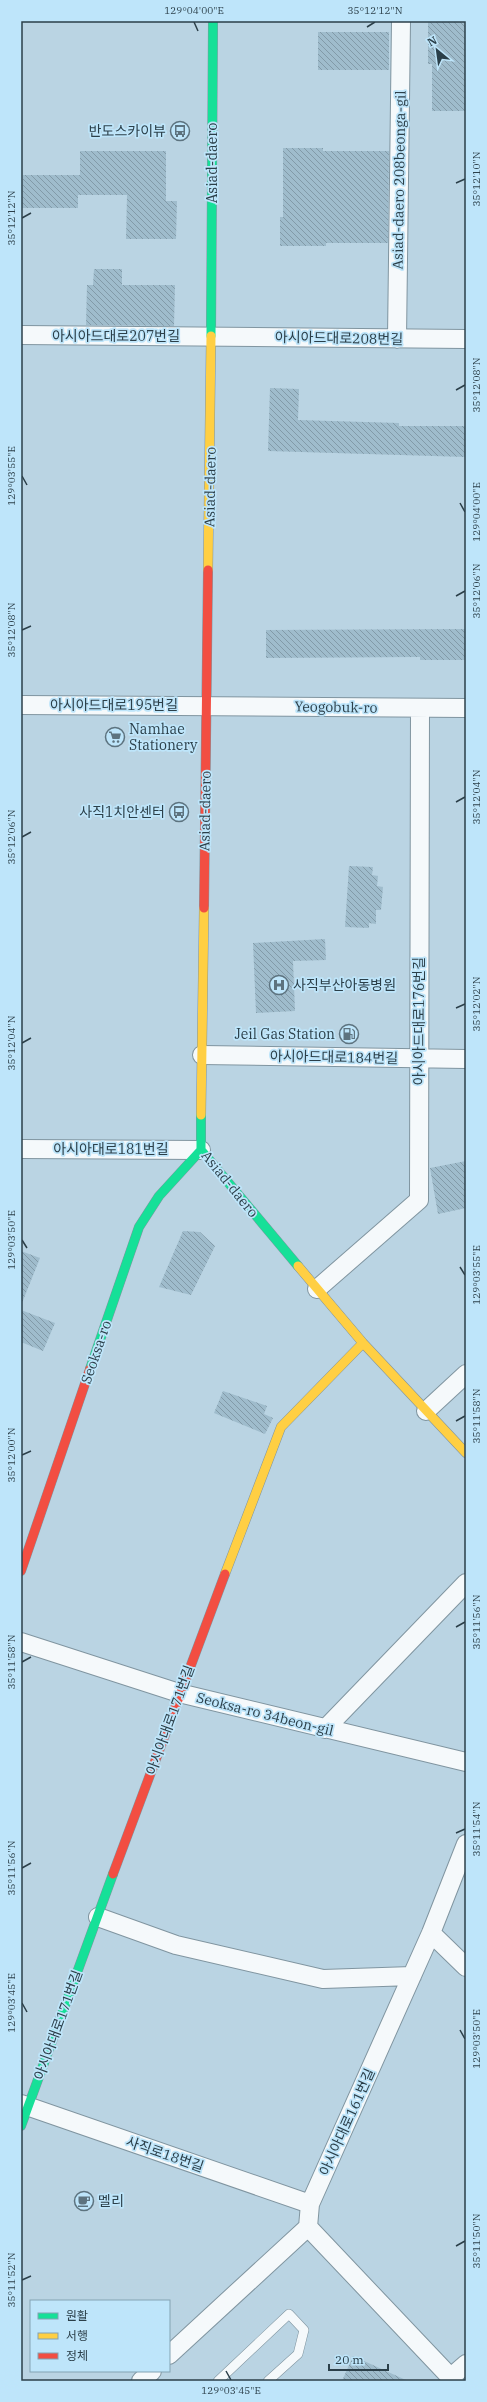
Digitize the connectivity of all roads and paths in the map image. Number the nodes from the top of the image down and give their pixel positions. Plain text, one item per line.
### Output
1 (213, 21) edge
2 (401, 21) edge
3 (21, 335) edge
4 (212, 337) junction
5 (396, 339) junction
6 (466, 339) edge
7 (21, 705) edge
8 (207, 705) junction
9 (420, 708) junction
10 (466, 708) edge
11 (202, 1054) junction
12 (419, 1059) junction
13 (466, 1059) edge
14 (21, 1149) edge
15 (201, 1150) junction
16 (316, 1289) junction
17 (363, 1343) junction
18 (466, 1374) edge
19 (426, 1411) junction
20 (466, 1454) edge
21 (21, 1571) edge
22 (466, 1583) edge
23 (21, 1642) edge
24 (179, 1694) junction
25 (325, 1729) junction
26 (466, 1762) edge
27 (466, 1844) edge
28 (98, 1917) junction
29 (431, 1933) junction
30 (466, 1967) edge
31 (412, 1976) junction
32 (24, 2105) edge
33 (21, 2126) edge
34 (310, 2204) junction
35 (308, 2227) junction
36 (170, 2354) edge
37 (466, 2364) edge
38 (151, 2372) edge
39 (453, 2379) edge
40 (141, 2381) edge
41 (218, 2381) edge
42 (268, 2381) edge

1 - 4 main road, Asiad-daero
2 - 5 street, Asiad-daero 208beonga-gil
3 - 4 street, 아시아드대로207번길
4 - 5 street, 아시아드대로208번길
4 - 8 main road, Asiad-daero
5 - 6 street, 아시아드대로208번길
7 - 8 street, 아시아드대로195번길
8 - 9 street, Yeogobuk-ro
8 - 11 main road, Asiad-daero
9 - 10 street, Yeogobuk-ro
9 - 12 street, 아시아드대로176번길
11 - 12 street, 아시아드대로184번길
11 - 15 main road, Asiad-daero
12 - 13 street, 아시아드대로184번길
12 - 16 street, 아시아드대로176번길
14 - 15 street, 아시아대로181번길
15 - 16 main road, Asiad-daero
15 - 21 main road, Seoksa-ro
16 - 17 main road, Asiad-daero
17 - 19 main road, Asiad-daero
17 - 24 main road, 아시아대로171번길
18 - 19 street
19 - 20 main road, Asiad-daero
22 - 25 street
23 - 24 street, Seoksa-ro 34beon-gil
24 - 25 street, Seoksa-ro 34beon-gil
24 - 28 main road, 아시아대로171번길
25 - 26 street, Seoksa-ro 34beon-gil
27 - 29 street, 아시아대로161번길
28 - 31 street
28 - 32 main road, 아시아대로171번길
29 - 30 street
29 - 31 street, 아시아대로161번길
31 - 34 street, 아시아대로161번길
32 - 33 main road, 아시아대로171번길
32 - 34 street, 사직로18번길
34 - 35 street, 아시아대로161번길
35 - 36 street
35 - 39 street
37 - 39 street
38 - 40 street
41 - 42 lane

